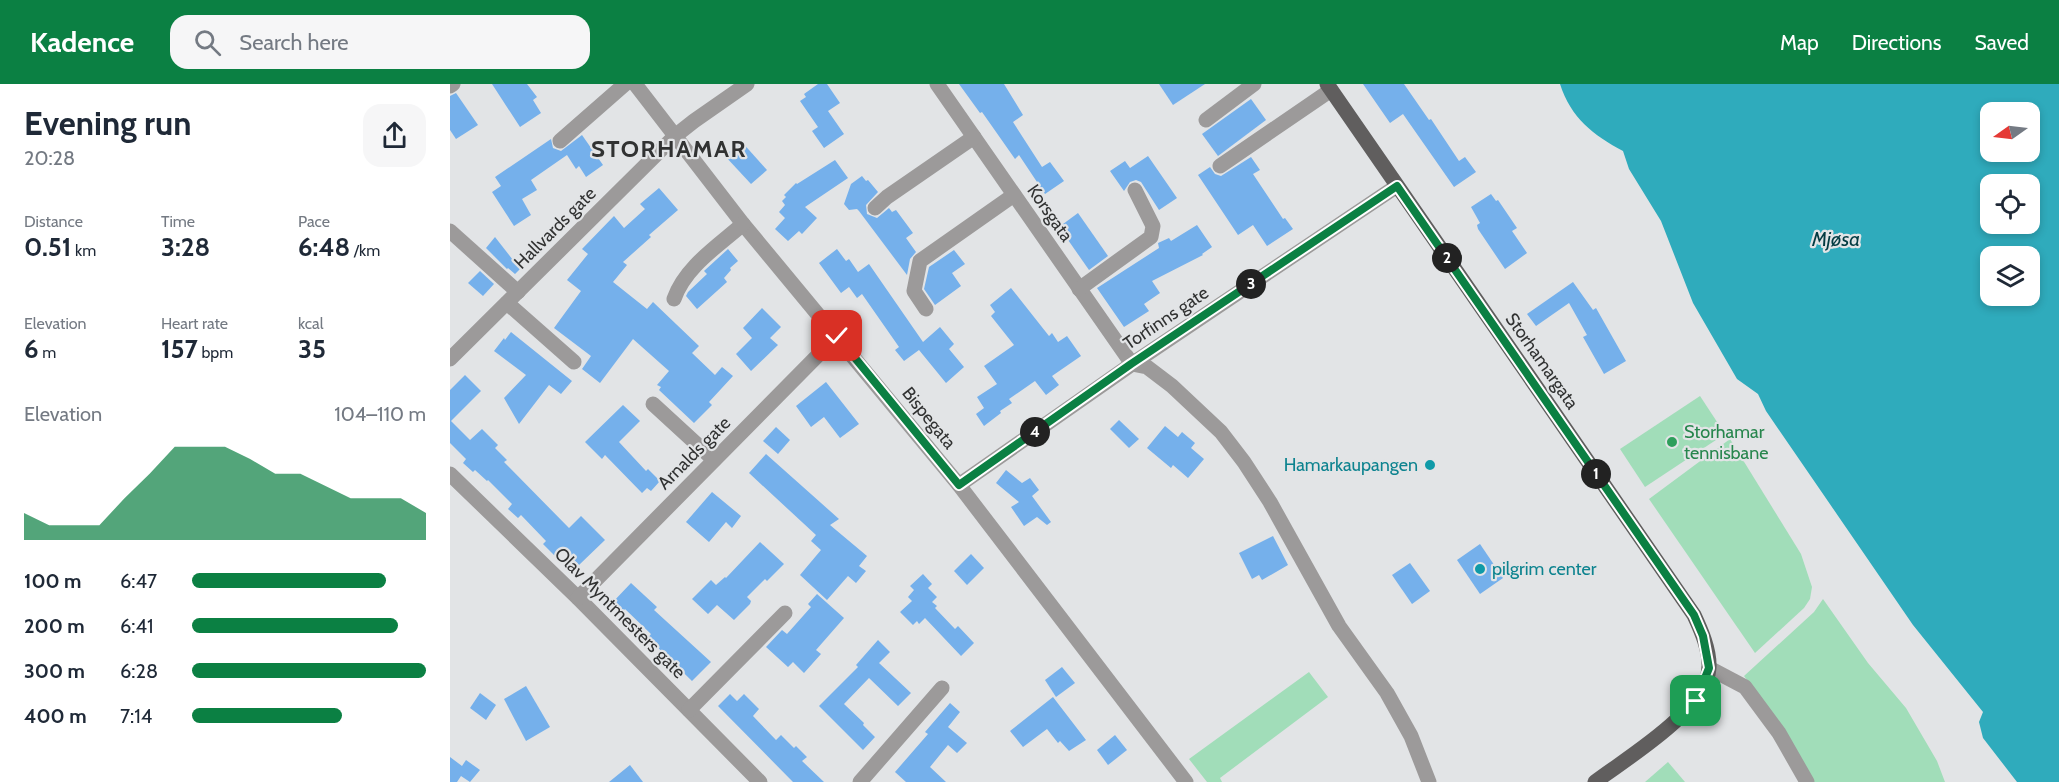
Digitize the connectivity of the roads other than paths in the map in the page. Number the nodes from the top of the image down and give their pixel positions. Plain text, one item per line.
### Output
1 (625, 84) edge
2 (635, 84) edge
3 (747, 84) edge
4 (937, 84) edge
5 (1254, 84) edge
6 (1329, 87) edge
7 (1206, 120) dead end
8 (675, 136) junction
9 (974, 137) junction
10 (560, 141) dead end
11 (1220, 166) dead end
12 (1397, 186) junction
13 (1135, 190) dead end
14 (1014, 195) junction
15 (875, 208) dead end
16 (743, 224) junction
17 (450, 231) edge
18 (1079, 289) junction
19 (512, 298) junction
20 (674, 299) dead end
21 (926, 309) dead end
22 (837, 336) junction
23 (450, 359) edge
24 (574, 362) dead end
25 (1131, 364) junction
26 (653, 404) dead end
27 (714, 460) junction
28 (450, 474) edge
29 (959, 485) junction
30 (578, 598) junction
31 (785, 613) dead end
32 (1709, 668) junction
33 (942, 688) dead end
34 (689, 710) junction
35 (760, 782) edge
36 (860, 782) edge
37 (1186, 782) edge
38 (1429, 782) edge
39 (1595, 782) edge
40 (1807, 782) edge

1 - 10 street
2 - 8 street, Bispegata
3 - 8 street, Hallvards gate
4 - 9 street, Korsgata
5 - 7 street
6 - 11 street
6 - 12 main road, Storhamargata
8 - 16 street, Bispegata
8 - 19 street, Hallvards gate
9 - 14 street, Korsgata
9 - 15 street
12 - 25 street, Torfinns gate
12 - 32 main road, Storhamargata
13 - 18 street
14 - 18 street, Korsgata
14 - 21 street
16 - 20 street
16 - 22 street, Bispegata
17 - 19 street
18 - 25 street, Korsgata
19 - 23 street, Hallvards gate
19 - 24 street
22 - 27 street, Arnalds gate
22 - 29 street, Bispegata
25 - 29 street, Torfinns gate
25 - 38 street
26 - 27 street
27 - 30 street, Arnalds gate
28 - 30 street, Olav Myntmesters gate
29 - 37 street, Bispegata
30 - 34 street, Olav Myntmesters gate
31 - 34 street
32 - 39 main road
32 - 40 street
33 - 36 street
34 - 35 street, Olav Myntmesters gate

